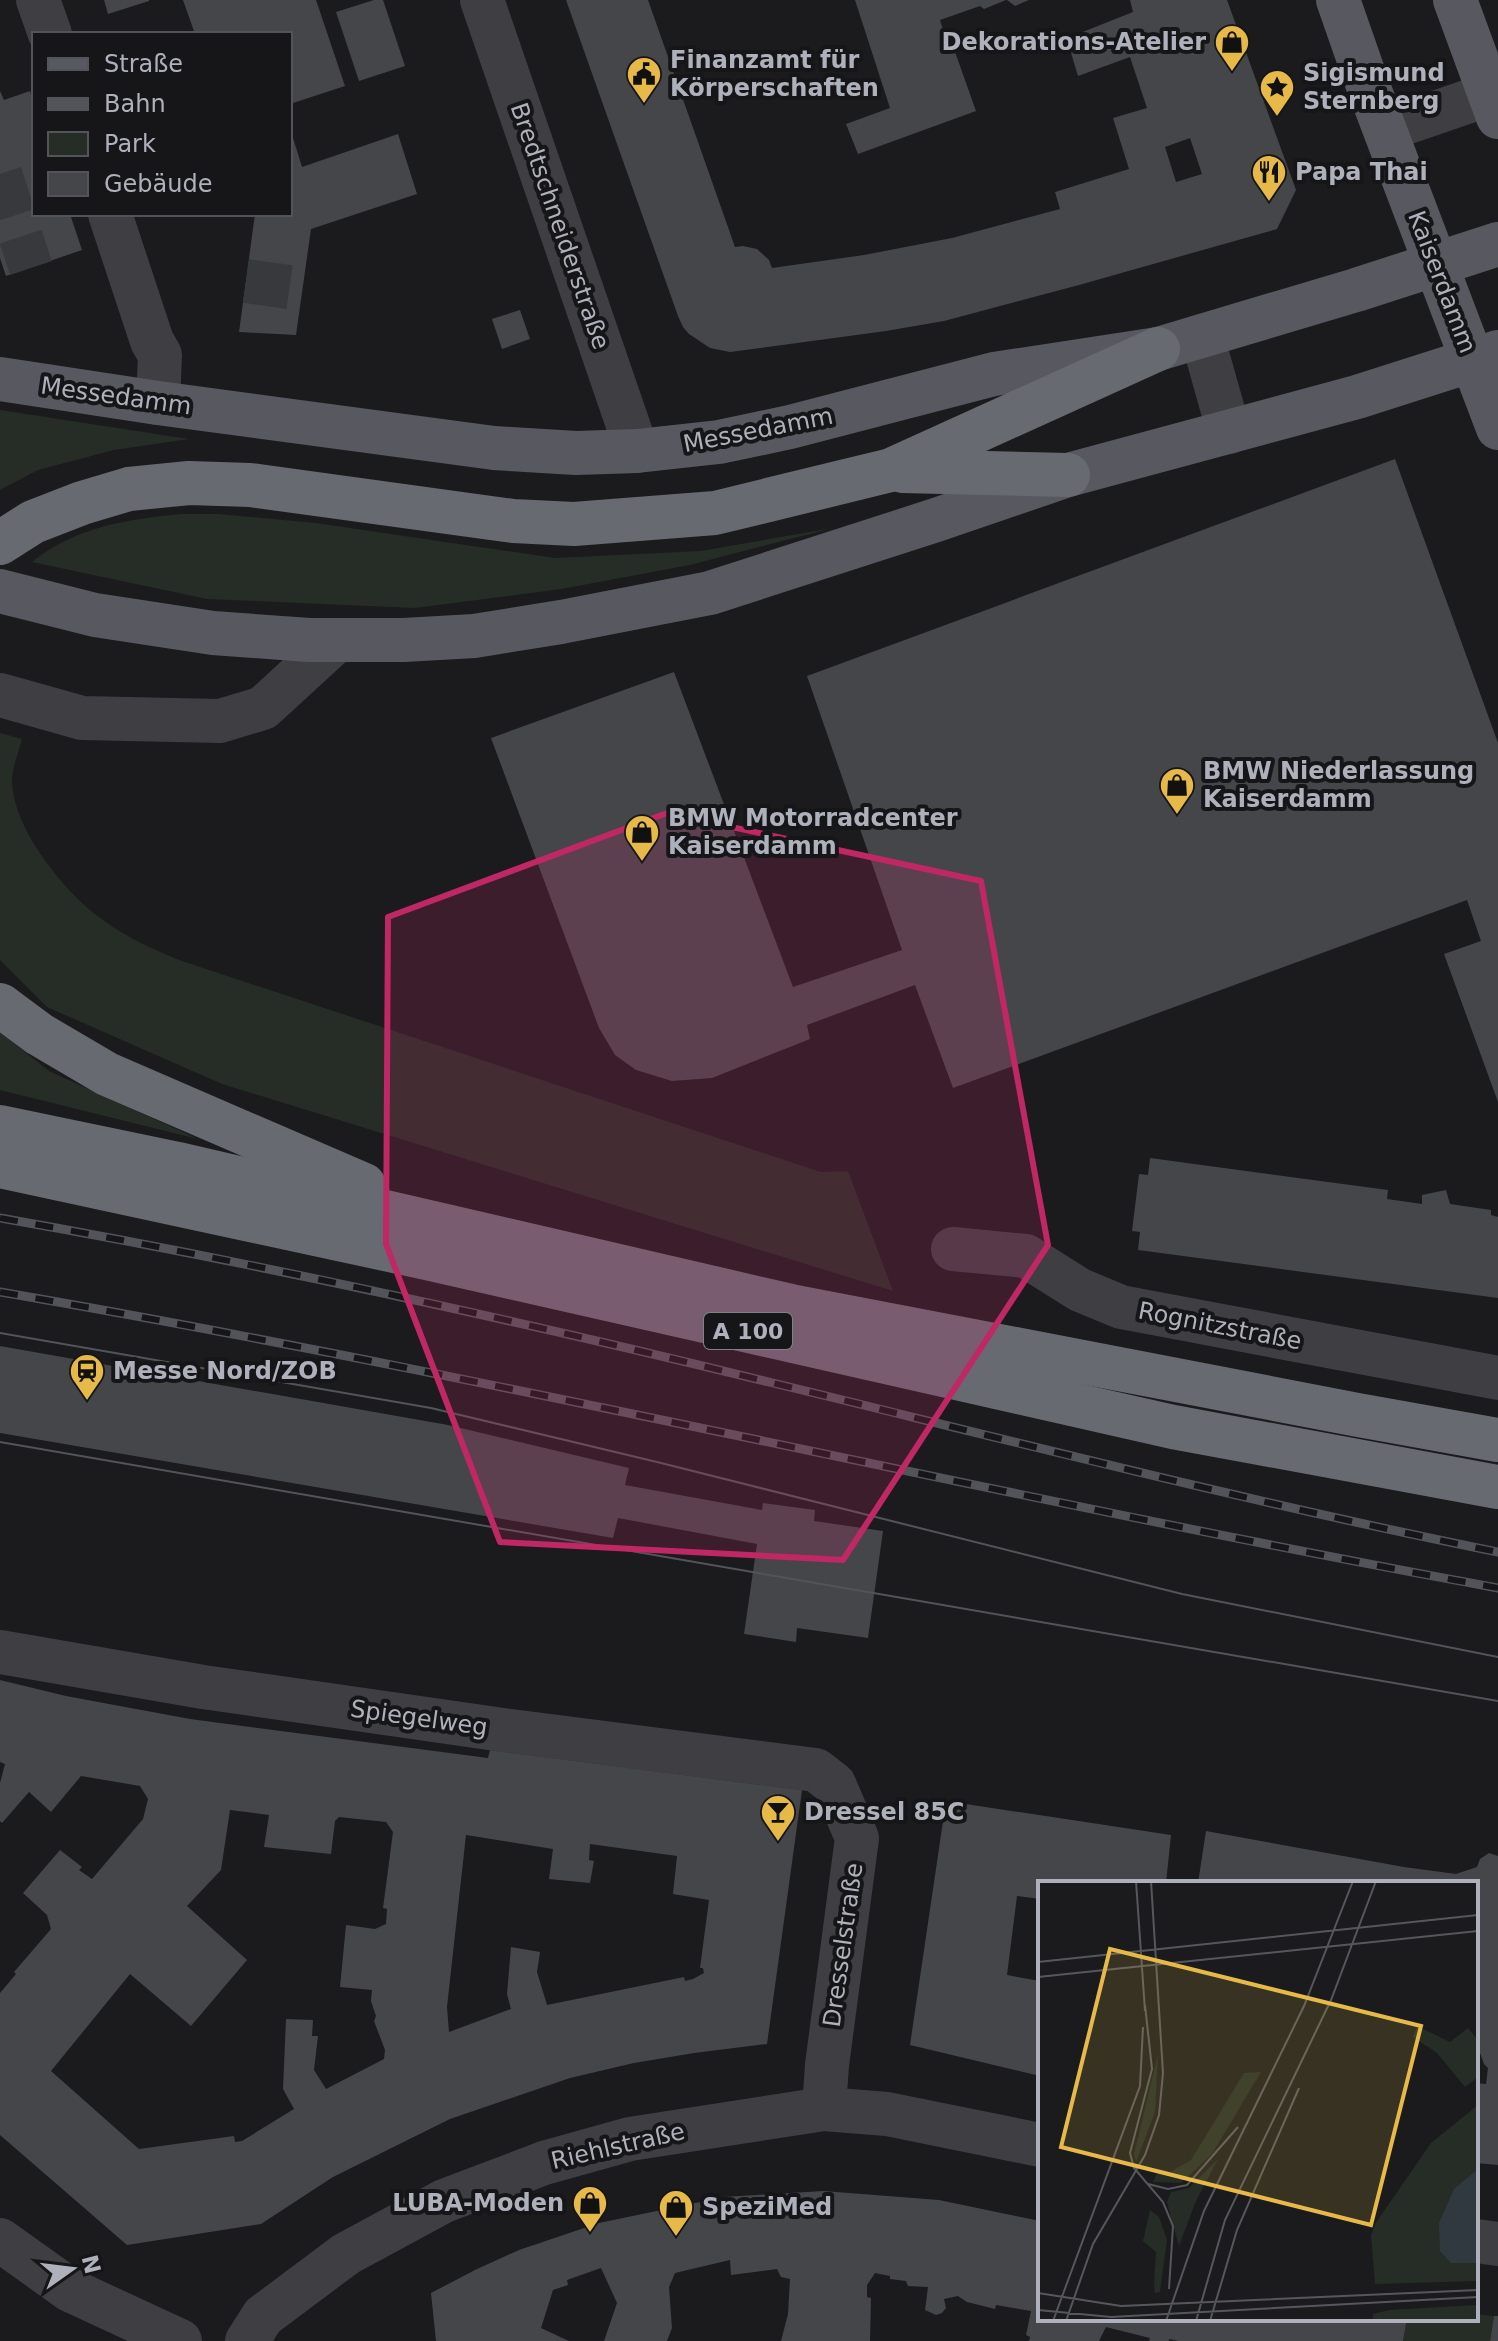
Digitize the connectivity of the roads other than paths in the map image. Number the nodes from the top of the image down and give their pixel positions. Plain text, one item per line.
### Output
1 (38, 0) edge
2 (482, 0) edge
3 (1338, 0) edge
4 (1455, 0) edge
5 (49, 32) edge
6 (1494, 105) edge
7 (1385, 130) junction
8 (111, 216) edge
9 (1498, 244) edge
10 (1436, 265) junction
11 (1202, 336) junction
12 (1158, 349) junction
13 (1485, 356) edge
14 (0, 379) edge
15 (158, 403) junction
16 (1498, 428) edge
17 (1229, 432) junction
18 (637, 451) junction
19 (891, 470) junction
20 (1068, 475) junction
21 (0, 543) edge
22 (0, 591) edge
23 (337, 640) junction
24 (0, 695) edge
25 (0, 1005) edge
26 (0, 1127) edge
27 (0, 1166) edge
28 (473, 1231) junction
29 (953, 1249) dead end
30 (1498, 1378) edge
31 (1498, 1440) edge
32 (1498, 1487) edge
33 (0, 1652) edge
34 (834, 1784) joint
35 (824, 2109) junction
36 (1038, 2145) edge
37 (0, 2240) edge
38 (1478, 2241) edge
39 (1498, 2244) edge
40 (180, 2341) edge
41 (247, 2341) edge

1 - 5 street
2 - 18 street, Bredtschneiderstraße
3 - 7 main road, Kaiserdamm
4 - 6 main road
6 - 7 street
7 - 10 main road, Kaiserdamm
8 - 15 street
9 - 10 main road, Messedamm
10 - 11 main road, Messedamm
10 - 13 main road, Kaiserdamm
11 - 12 main road, Messedamm
11 - 17 street
12 - 18 main road, Messedamm
12 - 19 highway
13 - 16 main road, Kaiserdamm
13 - 17 main road
14 - 15 main road, Messedamm
15 - 18 main road, Messedamm
17 - 20 main road
19 - 20 highway
19 - 21 highway
20 - 23 main road
22 - 23 main road
23 - 24 street
25 - 28 highway
26 - 28 highway, A 100
27 - 32 highway, A 100
28 - 31 highway, A 100
29 - 30 street, Rognitzstraße
33 - 34 street, Spiegelweg
34 - 35 street, Dresselstraße
35 - 36 street, Riehlstraße
35 - 41 street, Riehlstraße
37 - 40 street
38 - 39 street

